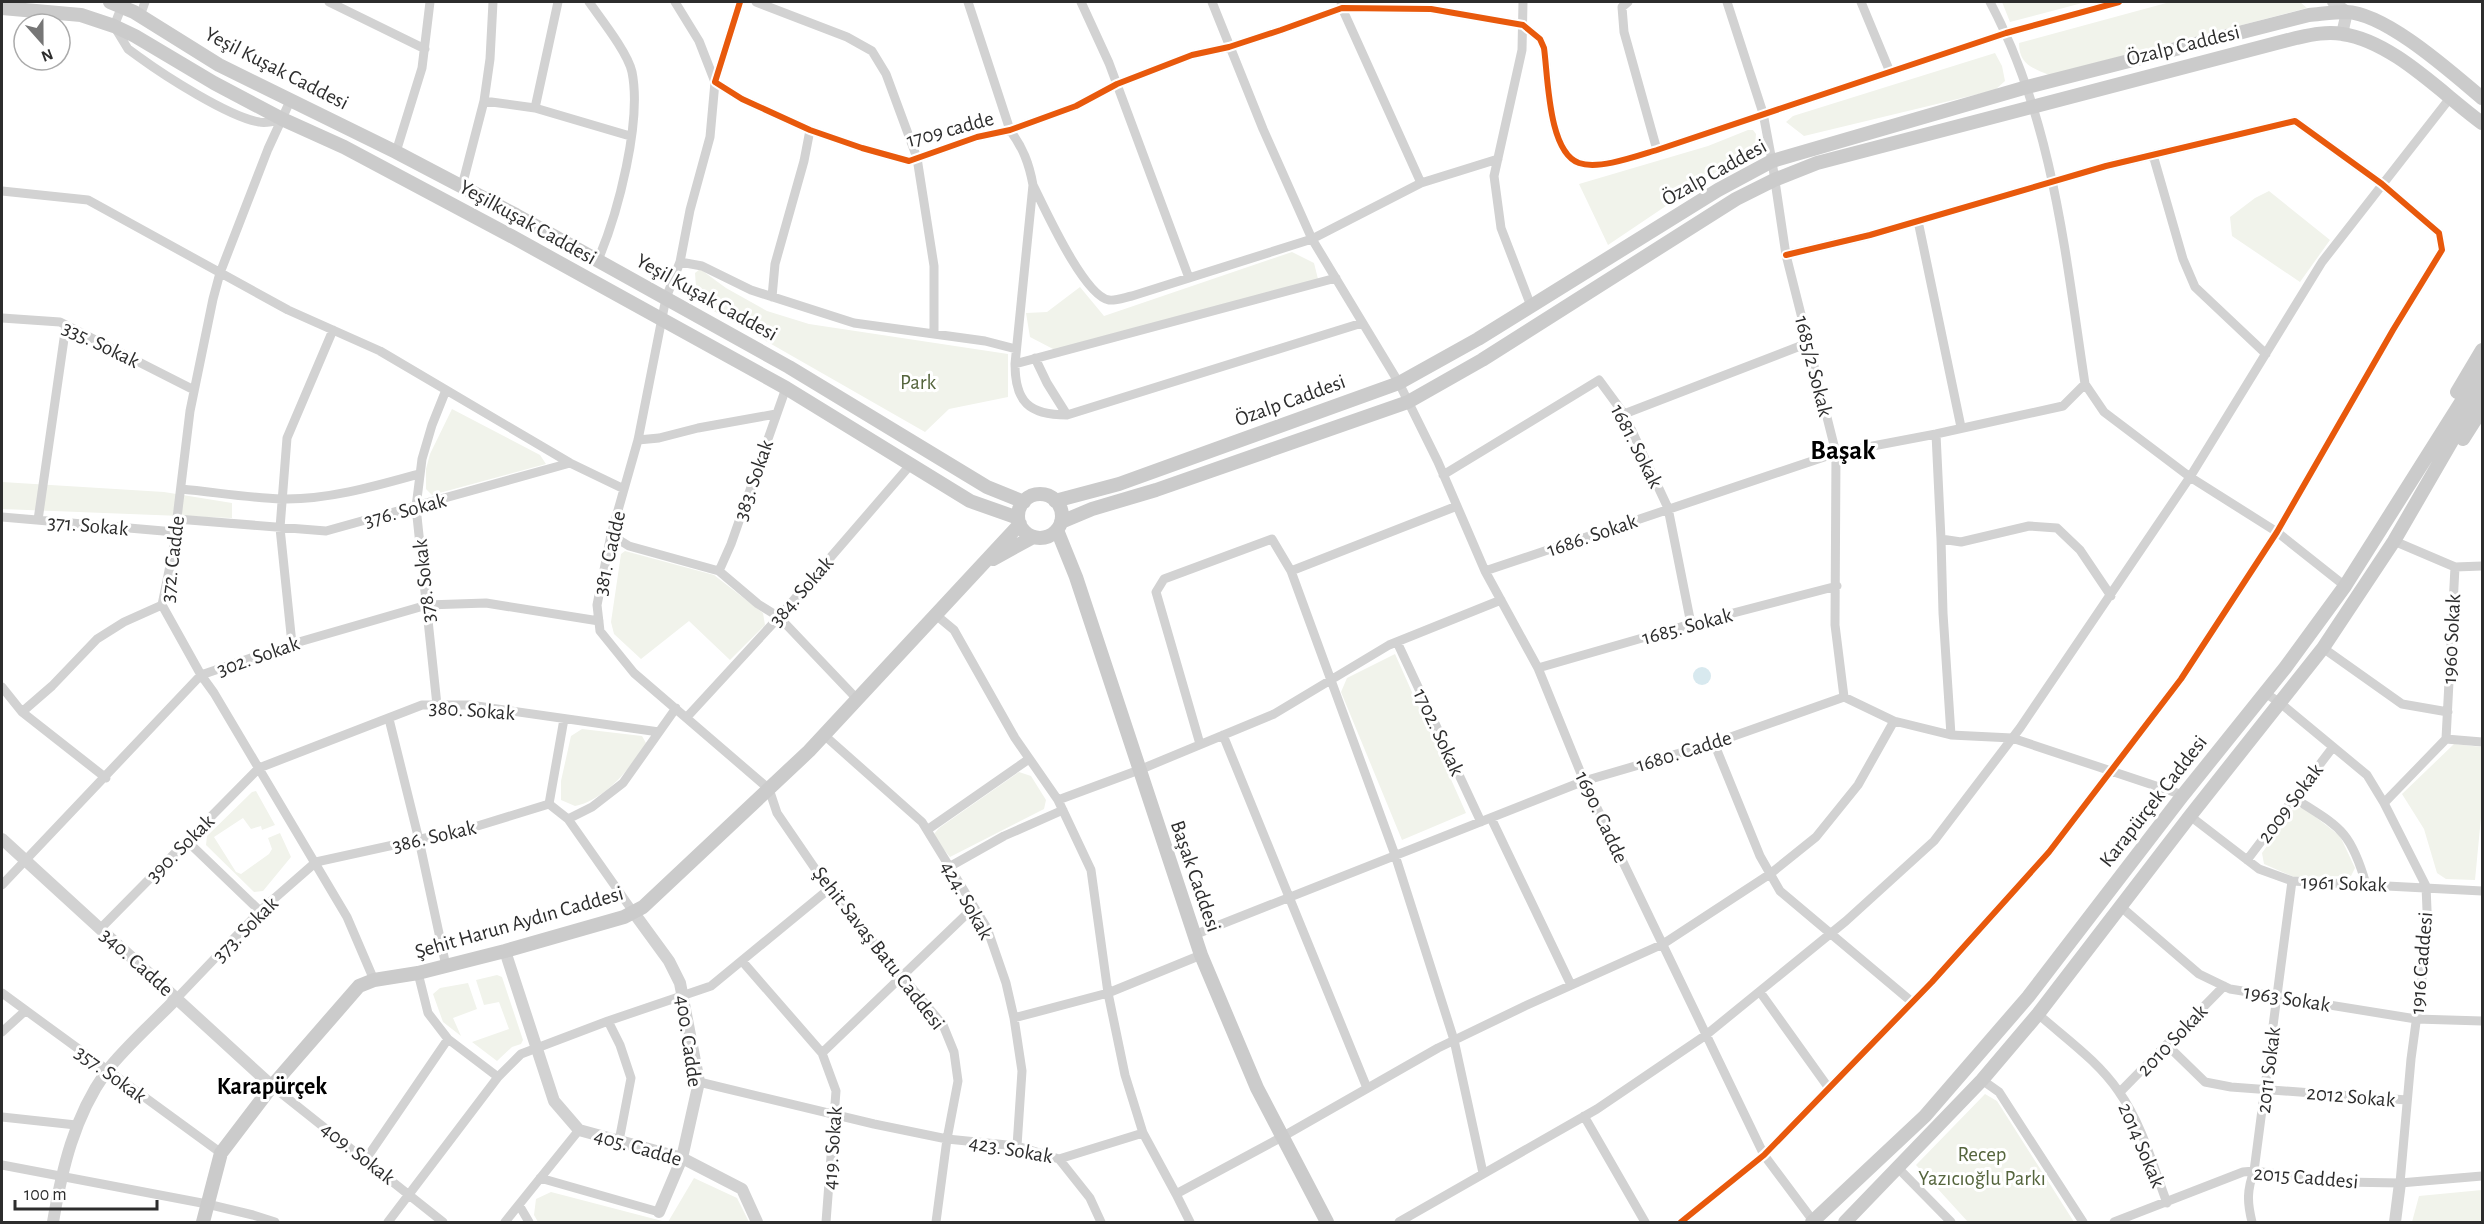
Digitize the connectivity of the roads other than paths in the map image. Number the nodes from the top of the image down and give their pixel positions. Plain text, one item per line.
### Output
1 (145, 2) edge
2 (329, 2) edge
3 (430, 2) edge
4 (493, 2) edge
5 (558, 2) edge
6 (589, 2) edge
7 (675, 2) edge
8 (741, 2) edge
9 (756, 2) edge
10 (968, 2) edge
11 (1081, 2) edge
12 (1212, 2) edge
13 (1523, 2) edge
14 (1628, 2) edge
15 (1727, 2) edge
16 (1862, 2) edge
17 (1990, 2) edge
18 (2119, 2) edge
19 (2333, 2) edge
20 (116, 4) edge
21 (1341, 5) edge
22 (68, 7) edge
23 (2350, 7) edge
24 (2, 8) edge
25 (140, 16) junction
26 (1523, 25) junction
27 (114, 26) junction
28 (2006, 33) junction
29 (2342, 34) junction
30 (1229, 47) junction
31 (424, 49) junction
32 (1890, 72) junction
33 (715, 82) junction
34 (1118, 84) junction
35 (2027, 87) junction
36 (2450, 98) junction
37 (2482, 98) edge
38 (291, 99) junction
39 (484, 100) junction
40 (2033, 105) junction
41 (535, 108) junction
42 (1762, 113) junction
43 (282, 119) junction
44 (2482, 123) edge
45 (810, 130) junction
46 (1010, 130) junction
47 (630, 136) junction
48 (1657, 150) junction
49 (396, 152) junction
50 (2153, 155) junction
51 (917, 158) junction
52 (1498, 159) junction
53 (1772, 160) junction
54 (1774, 180) junction
55 (2054, 182) junction
56 (1421, 183) junction
57 (2382, 184) junction
58 (1033, 185) junction
59 (462, 186) junction
60 (2, 191) edge
61 (1918, 222) junction
62 (1312, 239) junction
63 (1786, 255) junction
64 (598, 260) junction
65 (680, 262) junction
66 (220, 273) junction
67 (1189, 278) junction
68 (1336, 278) junction
69 (772, 297) junction
70 (666, 298) junction
71 (1532, 306) junction
72 (2, 318) edge
73 (663, 320) junction
74 (1362, 322) junction
75 (66, 325) junction
76 (333, 330) junction
77 (934, 334) junction
78 (1808, 344) junction
79 (1016, 349) junction
80 (2482, 350) edge
81 (2266, 354) junction
82 (1035, 358) junction
83 (1015, 364) junction
84 (2482, 369) edge
85 (1399, 384) junction
86 (2085, 384) junction
87 (786, 388) junction
88 (2482, 389) edge
89 (194, 390) junction
90 (446, 390) junction
91 (1408, 402) junction
92 (2482, 409) edge
93 (776, 414) junction
94 (1624, 414) junction
95 (1067, 415) junction
96 (1961, 427) junction
97 (1936, 434) junction
98 (638, 440) junction
99 (1836, 453) junction
100 (2430, 454) junction
101 (570, 463) junction
102 (912, 463) junction
103 (419, 474) junction
104 (1443, 476) junction
105 (2190, 477) junction
106 (181, 489) junction
107 (624, 489) junction
108 (283, 499) junction
109 (1055, 501) junction
110 (2418, 501) junction
111 (1024, 502) junction
112 (1456, 506) junction
113 (416, 507) junction
114 (1668, 508) junction
115 (2, 517) edge
116 (177, 519) junction
117 (38, 520) junction
118 (1019, 521) junction
119 (1059, 526) junction
120 (280, 528) junction
121 (175, 532) junction
122 (2277, 532) junction
123 (611, 535) junction
124 (1033, 537) junction
125 (1941, 538) junction
126 (2394, 541) junction
127 (981, 566) junction
128 (2482, 566) edge
129 (2455, 567) junction
130 (719, 571) junction
131 (1485, 571) junction
132 (1291, 572) junction
133 (1837, 586) junction
134 (2345, 586) junction
135 (2111, 596) junction
136 (1501, 600) junction
137 (162, 605) junction
138 (427, 605) junction
139 (936, 615) junction
140 (779, 617) junction
141 (599, 621) junction
142 (1691, 624) junction
143 (1397, 642) junction
144 (292, 644) junction
145 (2323, 648) junction
146 (1538, 668) junction
147 (201, 675) junction
148 (1330, 680) junction
149 (2, 687) edge
150 (2265, 693) junction
151 (1844, 697) junction
152 (857, 699) junction
153 (2279, 702) junction
154 (437, 705) junction
155 (676, 708) junction
156 (22, 712) junction
157 (2448, 712) junction
158 (687, 717) junction
159 (389, 719) junction
160 (564, 719) junction
161 (1894, 721) junction
162 (659, 732) junction
163 (824, 735) junction
164 (1222, 735) junction
165 (1951, 735) junction
166 (2012, 738) junction
167 (2446, 739) junction
168 (2482, 742) edge
169 (1714, 743) junction
170 (1200, 744) junction
171 (2333, 747) junction
172 (1029, 759) junction
173 (259, 768) junction
174 (1139, 770) junction
175 (2109, 771) junction
176 (106, 777) junction
177 (1584, 781) junction
178 (769, 789) junction
179 (2183, 795) junction
180 (2294, 798) junction
181 (1058, 800) junction
182 (2384, 802) junction
183 (549, 804) junction
184 (1063, 810) junction
185 (2190, 816) junction
186 (1491, 818) junction
187 (568, 819) junction
188 (1481, 822) junction
189 (927, 830) junction
190 (2, 839) edge
191 (419, 840) junction
192 (187, 841) junction
193 (1395, 855) junction
194 (25, 860) junction
195 (2247, 860) junction
196 (316, 862) junction
197 (949, 867) junction
198 (1770, 874) junction
199 (2292, 881) junction
200 (2366, 884) junction
201 (2, 885) edge
202 (2426, 886) junction
203 (828, 889) junction
204 (2482, 891) edge
205 (1290, 897) junction
206 (2120, 906) junction
207 (975, 907) junction
208 (260, 911) junction
209 (634, 913) junction
210 (100, 928) junction
211 (1831, 934) junction
212 (1194, 935) junction
213 (1662, 944) junction
214 (505, 951) junction
215 (1201, 955) junction
216 (742, 961) junction
217 (446, 966) junction
218 (418, 973) junction
219 (901, 976) junction
220 (374, 980) junction
221 (1571, 985) junction
222 (2224, 986) junction
223 (1760, 992) junction
224 (2, 993) edge
225 (1108, 993) junction
226 (683, 994) junction
227 (2277, 995) junction
228 (177, 998) junction
229 (1912, 1002) junction
230 (25, 1011) junction
231 (2038, 1014) junction
232 (1014, 1018) junction
233 (2416, 1019) junction
234 (608, 1021) junction
235 (2482, 1021) edge
236 (2, 1032) edge
237 (1706, 1035) junction
238 (447, 1039) junction
239 (1454, 1040) junction
240 (2168, 1044) junction
241 (538, 1046) junction
242 (822, 1053) junction
243 (107, 1071) junction
244 (498, 1077) junction
245 (1982, 1080) junction
246 (699, 1082) junction
247 (272, 1086) junction
248 (1828, 1087) junction
249 (1366, 1088) junction
250 (2265, 1089) junction
251 (2120, 1092) junction
252 (2407, 1100) junction
253 (835, 1115) junction
254 (1584, 1116) junction
255 (2, 1117) edge
256 (76, 1125) junction
257 (579, 1130) junction
258 (1143, 1133) junction
259 (1282, 1137) junction
260 (947, 1139) junction
261 (619, 1141) junction
262 (1017, 1146) junction
263 (221, 1153) junction
264 (1764, 1155) junction
265 (682, 1158) junction
266 (366, 1159) junction
267 (1059, 1159) junction
268 (2, 1165) edge
269 (1897, 1167) junction
270 (2254, 1171) junction
271 (1483, 1173) junction
272 (61, 1176) junction
273 (2482, 1176) edge
274 (540, 1178) junction
275 (2400, 1183) junction
276 (409, 1194) junction
277 (1176, 1194) junction
278 (2167, 1203) junction
279 (207, 1204) junction
280 (519, 1205) junction
281 (659, 1212) joint
282 (1414, 1219) edge
283 (53, 1222) edge
284 (202, 1222) edge
285 (275, 1222) edge
286 (388, 1222) edge
287 (443, 1222) edge
288 (505, 1222) edge
289 (529, 1222) edge
290 (757, 1222) edge
291 (826, 1222) edge
292 (936, 1222) edge
293 (1101, 1222) edge
294 (1190, 1222) edge
295 (1327, 1222) edge
296 (1399, 1222) edge
297 (1645, 1222) edge
298 (1681, 1222) edge
299 (1813, 1222) edge
300 (1845, 1222) edge
301 (1951, 1222) edge
302 (2083, 1222) edge
303 (2114, 1222) edge
304 (2252, 1222) edge
305 (2395, 1222) edge

1 - 25 street
2 - 31 street
3 - 31 street
4 - 39 street
5 - 41 street
6 - 47 street
7 - 33 street
8 - 33 street
9 - 51 street
10 - 46 street
11 - 34 street
12 - 30 street, 1690. Cadde
13 - 26 street
14 - 48 street
15 - 42 street, 1685/2 Sokak
16 - 32 street
17 - 28 street
18 - 28 street
19 - 23 street
20 - 25 main road, Yeşil Kuşak Caddesi
20 - 27 street
21 - 26 street, 1709 cadde
21 - 30 street, 1709 cadde
21 - 56 street
22 - 24 main road, Yeşilkuşak Caddesi
22 - 27 main road, Yeşilkuşak Caddesi
23 - 29 street
23 - 35 main road, Özalp Caddesi
23 - 37 main road, Özalp Caddesi
25 - 38 main road, Yeşil Kuşak Caddesi
26 - 48 street
26 - 52 street
27 - 43 main road, Yeşilkuşak Caddesi
28 - 32 street
28 - 35 street
29 - 36 main road, Özalp Caddesi
29 - 40 main road, Özalp Caddesi
30 - 34 street, 1709 cadde
30 - 62 street, 1690. Cadde
31 - 49 street
32 - 42 street
33 - 45 street, 1709 cadde
33 - 65 street, 381. Cadde
34 - 46 street, 1709 cadde
34 - 67 street
35 - 40 street
35 - 53 main road, Özalp Caddesi
36 - 44 main road, Özalp Caddesi
36 - 57 street
38 - 43 street, 372. Cadde
38 - 49 main road, Yeşil Kuşak Caddesi
39 - 41 street
39 - 59 street
40 - 54 main road, Özalp Caddesi
40 - 55 street
41 - 47 street
42 - 48 street
42 - 53 street, 1685/2 Sokak
43 - 66 street, 372. Cadde
43 - 73 main road, Yeşilkuşak Caddesi
45 - 51 street, 1709 cadde
45 - 69 street
46 - 51 street, 1709 cadde
46 - 58 street
47 - 64 street
49 - 59 main road, Yeşil Kuşak Caddesi
50 - 55 street
50 - 57 street
50 - 81 street
51 - 77 street
52 - 56 street
52 - 71 street
53 - 54 street, 1685/2 Sokak
53 - 71 main road, Özalp Caddesi
54 - 63 street, 1685/2 Sokak
54 - 91 main road, Özalp Caddesi
55 - 61 street
55 - 86 street
56 - 62 street
57 - 81 street
57 - 122 street
58 - 67 street
58 - 79 street
59 - 64 main road, Yeşil Kuşak Caddesi
60 - 66 street
61 - 63 street
61 - 96 street
62 - 67 street
62 - 68 street, 1690. Cadde
63 - 78 street, 1685/2 Sokak
64 - 70 main road, Yeşil Kuşak Caddesi
65 - 69 street
65 - 70 street, 381. Cadde
66 - 76 street
66 - 89 street, 372. Cadde
68 - 74 street, 1690. Cadde
68 - 82 street
69 - 77 street
70 - 73 street, 381. Cadde
70 - 111 main road, Yeşil Kuşak Caddesi
71 - 85 main road, Özalp Caddesi
72 - 75 street, 335. Sokak
73 - 87 main road, Yeşilkuşak Caddesi
73 - 98 street, 381. Cadde
74 - 85 street, 1690. Cadde
74 - 95 street
75 - 89 street, 335. Sokak
75 - 117 street
76 - 90 street
76 - 108 street
77 - 79 street
78 - 94 street
78 - 99 street, 1685/2 Sokak
79 - 83 street
80 - 100 main road
81 - 105 street
82 - 83 street
82 - 95 street
83 - 95 street
84 - 100 main road, Karapürçek Caddesi
85 - 91 street, 1690. Cadde
85 - 109 main road, Özalp Caddesi
86 - 96 street, 1686. Sokak
86 - 105 street
87 - 93 street, 383. Sokak
87 - 102 main road, Yeşilkuşak Caddesi
88 - 110 main road, Karapürçek Caddesi
89 - 106 street, 372. Cadde
90 - 101 street
90 - 103 street, 378. Sokak
91 - 104 street, 1690. Cadde
91 - 119 main road, Özalp Caddesi
92 - 110 main road
93 - 98 street
93 - 130 street, 383. Sokak
94 - 104 street, 1681. Sokak
94 - 114 street, 1681. Sokak
96 - 97 street, 1686. Sokak
97 - 99 street, 1686. Sokak
97 - 125 street
98 - 107 street, 381. Cadde
99 - 114 street, 1686. Sokak
99 - 133 street, 1685/2 Sokak
100 - 134 main road, Karapürçek Caddesi
101 - 107 street
101 - 113 street, 376. Sokak
102 - 118 main road, Yeşilkuşak Caddesi
102 - 140 street, 384. Sokak
103 - 108 street
103 - 113 street, 378. Sokak
104 - 112 street, 1690. Cadde
105 - 122 street
105 - 135 street
106 - 108 street
106 - 116 street, 372. Cadde
107 - 123 street, 381. Cadde
108 - 120 street
109 - 111 main road
109 - 119 main road
110 - 126 main road, Karapürçek Caddesi
111 - 118 main road
112 - 131 street, 1690. Cadde
112 - 132 street
113 - 120 street, 376. Sokak
113 - 138 street, 378. Sokak
114 - 131 street, 1686. Sokak
114 - 142 street, 1681. Sokak
115 - 117 street, 371. Sokak
116 - 120 street, 376. Sokak
116 - 121 street, 372. Cadde
117 - 121 street, 371. Sokak
118 - 124 main road
118 - 127 main road, Şehit Harun Aydın Caddesi
119 - 124 main road
119 - 174 main road, Başak Caddesi
120 - 144 street
121 - 137 street, 372. Cadde
122 - 134 street
122 - 175 street
123 - 130 street
123 - 141 street, 381. Cadde
124 - 127 main road, Şehit Harun Aydın Caddesi
125 - 135 street
125 - 165 street
126 - 129 street
126 - 145 main road, Karapürçek Caddesi
127 - 139 main road, Şehit Harun Aydın Caddesi
128 - 129 street
129 - 157 street, 1960 Sokak
130 - 140 street
131 - 136 street, 1690. Cadde
132 - 148 street
132 - 170 street
133 - 142 street, 1685. Sokak
133 - 151 street, 1685/2 Sokak
134 - 150 main road, Karapürçek Caddesi
135 - 166 street
136 - 143 street
136 - 146 street, 1690. Cadde
137 - 147 street, 372. Cadde
137 - 156 street
138 - 141 street, 302. Sokak
138 - 144 street, 302. Sokak
138 - 154 street, 378. Sokak
139 - 152 main road, Şehit Harun Aydın Caddesi
139 - 172 street
140 - 152 street
140 - 158 street, 384. Sokak
141 - 155 street, 381. Cadde
142 - 146 street, 1685. Sokak
143 - 148 street
143 - 188 street, 1702. Sokak
144 - 147 street, 302. Sokak
145 - 153 main road, Karapürçek Caddesi
145 - 157 street, 1960 Sokak
146 - 177 street, 1690. Cadde
147 - 173 street, 372. Cadde
147 - 176 street, 302. Sokak
148 - 164 street
148 - 193 street
149 - 156 street
150 - 153 street, 1916 Caddesi
150 - 179 main road, Karapürçek Caddesi
151 - 161 street
151 - 169 street, 1680. Cadde
152 - 163 main road, Şehit Harun Aydın Caddesi
153 - 171 street, 1916 Caddesi
153 - 185 main road, Karapürçek Caddesi
154 - 159 street, 380. Sokak
154 - 160 street, 380. Sokak
155 - 158 street, 381. Cadde
155 - 162 street
156 - 176 street
157 - 167 street, 1960 Sokak
158 - 178 street, 381. Cadde
159 - 173 street, 380. Sokak
159 - 191 street
160 - 162 street, 380. Sokak
160 - 183 street
161 - 165 street
161 - 198 street
162 - 187 street
163 - 178 main road, Şehit Harun Aydın Caddesi
163 - 189 street, 424. Sokak
164 - 170 street
164 - 205 street
165 - 166 street
166 - 175 street
166 - 211 street
167 - 168 street
167 - 182 street
169 - 177 street, 1680. Cadde
169 - 198 street
170 - 174 street
171 - 180 street, 2009 Sokak
171 - 182 street, 1916 Caddesi
172 - 181 street
172 - 189 street
173 - 192 street, 390. Sokak
173 - 196 street, 372. Cadde
174 - 181 street
174 - 212 main road, Başak Caddesi
175 - 179 street
175 - 229 street
176 - 194 street, 302. Sokak
177 - 186 street, 1680. Cadde
177 - 213 street, 1690. Cadde
178 - 203 street, Şehit Savaş Batu Caddesi
178 - 209 main road, Şehit Harun Aydın Caddesi
179 - 299 main road, Karapürçek Caddesi
180 - 195 street, 2009 Sokak
180 - 200 street
181 - 184 street
182 - 202 street, 1916 Caddesi
183 - 187 street
183 - 191 street, 386. Sokak
184 - 197 street
184 - 225 street
185 - 195 street, 1961 Sokak
185 - 206 main road, Karapürçek Caddesi
186 - 188 street, 1680. Cadde
186 - 221 street
187 - 209 street
188 - 193 street, 1680. Cadde
189 - 197 street, 424. Sokak
190 - 194 street, 340. Cadde
191 - 196 street, 386. Sokak
191 - 217 street
192 - 208 street
192 - 210 street, 390. Sokak
193 - 205 street, 1680. Cadde
193 - 239 street
194 - 201 street, 302. Sokak
194 - 210 street, 340. Cadde
195 - 199 street, 1961 Sokak
196 - 208 street, 373. Sokak
196 - 220 street, 372. Cadde
197 - 207 street, 424. Sokak
198 - 211 street
198 - 213 street
199 - 200 street, 1961 Sokak
199 - 227 street, 2011 Sokak
200 - 202 street, 1961 Sokak
202 - 204 street, 1961 Sokak
202 - 233 street, 1916 Caddesi
203 - 216 street
203 - 219 street, Şehit Savaş Batu Caddesi
205 - 212 street, 1680. Cadde
205 - 249 street
206 - 222 street, 1963 Sokak
206 - 231 main road, Karapürçek Caddesi
207 - 219 street
207 - 232 street, 424. Sokak
208 - 228 street, 373. Sokak
209 - 214 main road, Şehit Harun Aydın Caddesi
209 - 226 street, 400. Cadde
210 - 228 street, 340. Cadde
211 - 223 street
211 - 229 street
212 - 215 main road, Başak Caddesi
213 - 221 street
213 - 237 street, 1690. Cadde
214 - 217 main road, Şehit Harun Aydın Caddesi
214 - 241 street, 405. Cadde
215 - 225 street
215 - 259 main road, Başak Caddesi
216 - 226 street
216 - 242 street, 419. Sokak
217 - 218 main road, Şehit Harun Aydın Caddesi
218 - 220 main road, Şehit Harun Aydın Caddesi
218 - 238 street
219 - 242 street
219 - 260 street, Şehit Savaş Batu Caddesi
220 - 247 main road, Şehit Harun Aydın Caddesi
221 - 239 street
222 - 227 street, 1963 Sokak
222 - 240 street, 2010 Sokak
223 - 237 street
223 - 248 street
224 - 230 street, 357. Sokak
225 - 232 street
225 - 258 street
226 - 234 street
226 - 246 street, 400. Cadde
227 - 233 street, 1963 Sokak
227 - 250 street, 2011 Sokak
228 - 243 street
228 - 247 street, 340. Cadde
229 - 248 street
230 - 236 street
230 - 243 street, 357. Sokak
231 - 245 main road, Karapürçek Caddesi
231 - 251 street, 2014 Sokak
232 - 262 street, 424. Sokak
233 - 235 street, 1963 Sokak
233 - 252 street, 1916 Caddesi
234 - 241 street
234 - 261 street
237 - 254 street
237 - 264 street, 1690. Cadde
238 - 244 street
238 - 266 street
239 - 249 street
239 - 271 street
240 - 250 street, 2012 Sokak
240 - 251 street, 2010 Sokak
241 - 244 street
241 - 257 street, 405. Cadde
242 - 253 street, 419. Sokak
243 - 256 street
243 - 263 street, 357. Sokak
244 - 276 street
245 - 269 main road, Karapürçek Caddesi
245 - 302 street
246 - 253 street, 423. Sokak
246 - 265 street, 400. Cadde
247 - 263 main road, Şehit Harun Aydın Caddesi
247 - 266 street, 409. Sokak
248 - 264 street
249 - 259 street
250 - 252 street, 2012 Sokak
250 - 270 street, 2011 Sokak
251 - 278 street, 2014 Sokak
252 - 275 street, 1916 Caddesi
253 - 260 street, 423. Sokak
253 - 291 street, 419. Sokak
254 - 271 street
254 - 297 street
255 - 256 street
256 - 272 street
257 - 261 street, 405. Cadde
257 - 274 street
258 - 267 street, 423. Sokak
258 - 277 street
259 - 277 street
259 - 295 main road, Başak Caddesi
260 - 262 street, 423. Sokak
260 - 292 street, Şehit Savaş Batu Caddesi
261 - 265 street, 405. Cadde
262 - 267 street, 423. Sokak
263 - 279 main road, Şehit Harun Aydın Caddesi
264 - 298 street
264 - 299 street, 1690. Cadde
265 - 281 street, 400. Cadde
265 - 290 street, 405. Cadde
266 - 276 street, 409. Sokak
267 - 293 street
268 - 272 street
269 - 300 main road, Karapürçek Caddesi
269 - 301 street
270 - 275 street, 2015 Caddesi
270 - 278 street, 2015 Caddesi
270 - 304 street, 2011 Sokak
271 - 282 street
272 - 279 street
272 - 283 street
273 - 275 street, 2015 Caddesi
274 - 280 street
274 - 281 street
275 - 305 street, 1916 Caddesi
276 - 286 street
276 - 287 street, 409. Sokak
277 - 294 street
278 - 303 street, 2015 Caddesi
279 - 284 main road, Şehit Harun Aydın Caddesi
279 - 285 street
280 - 288 street
280 - 289 street
282 - 296 street

